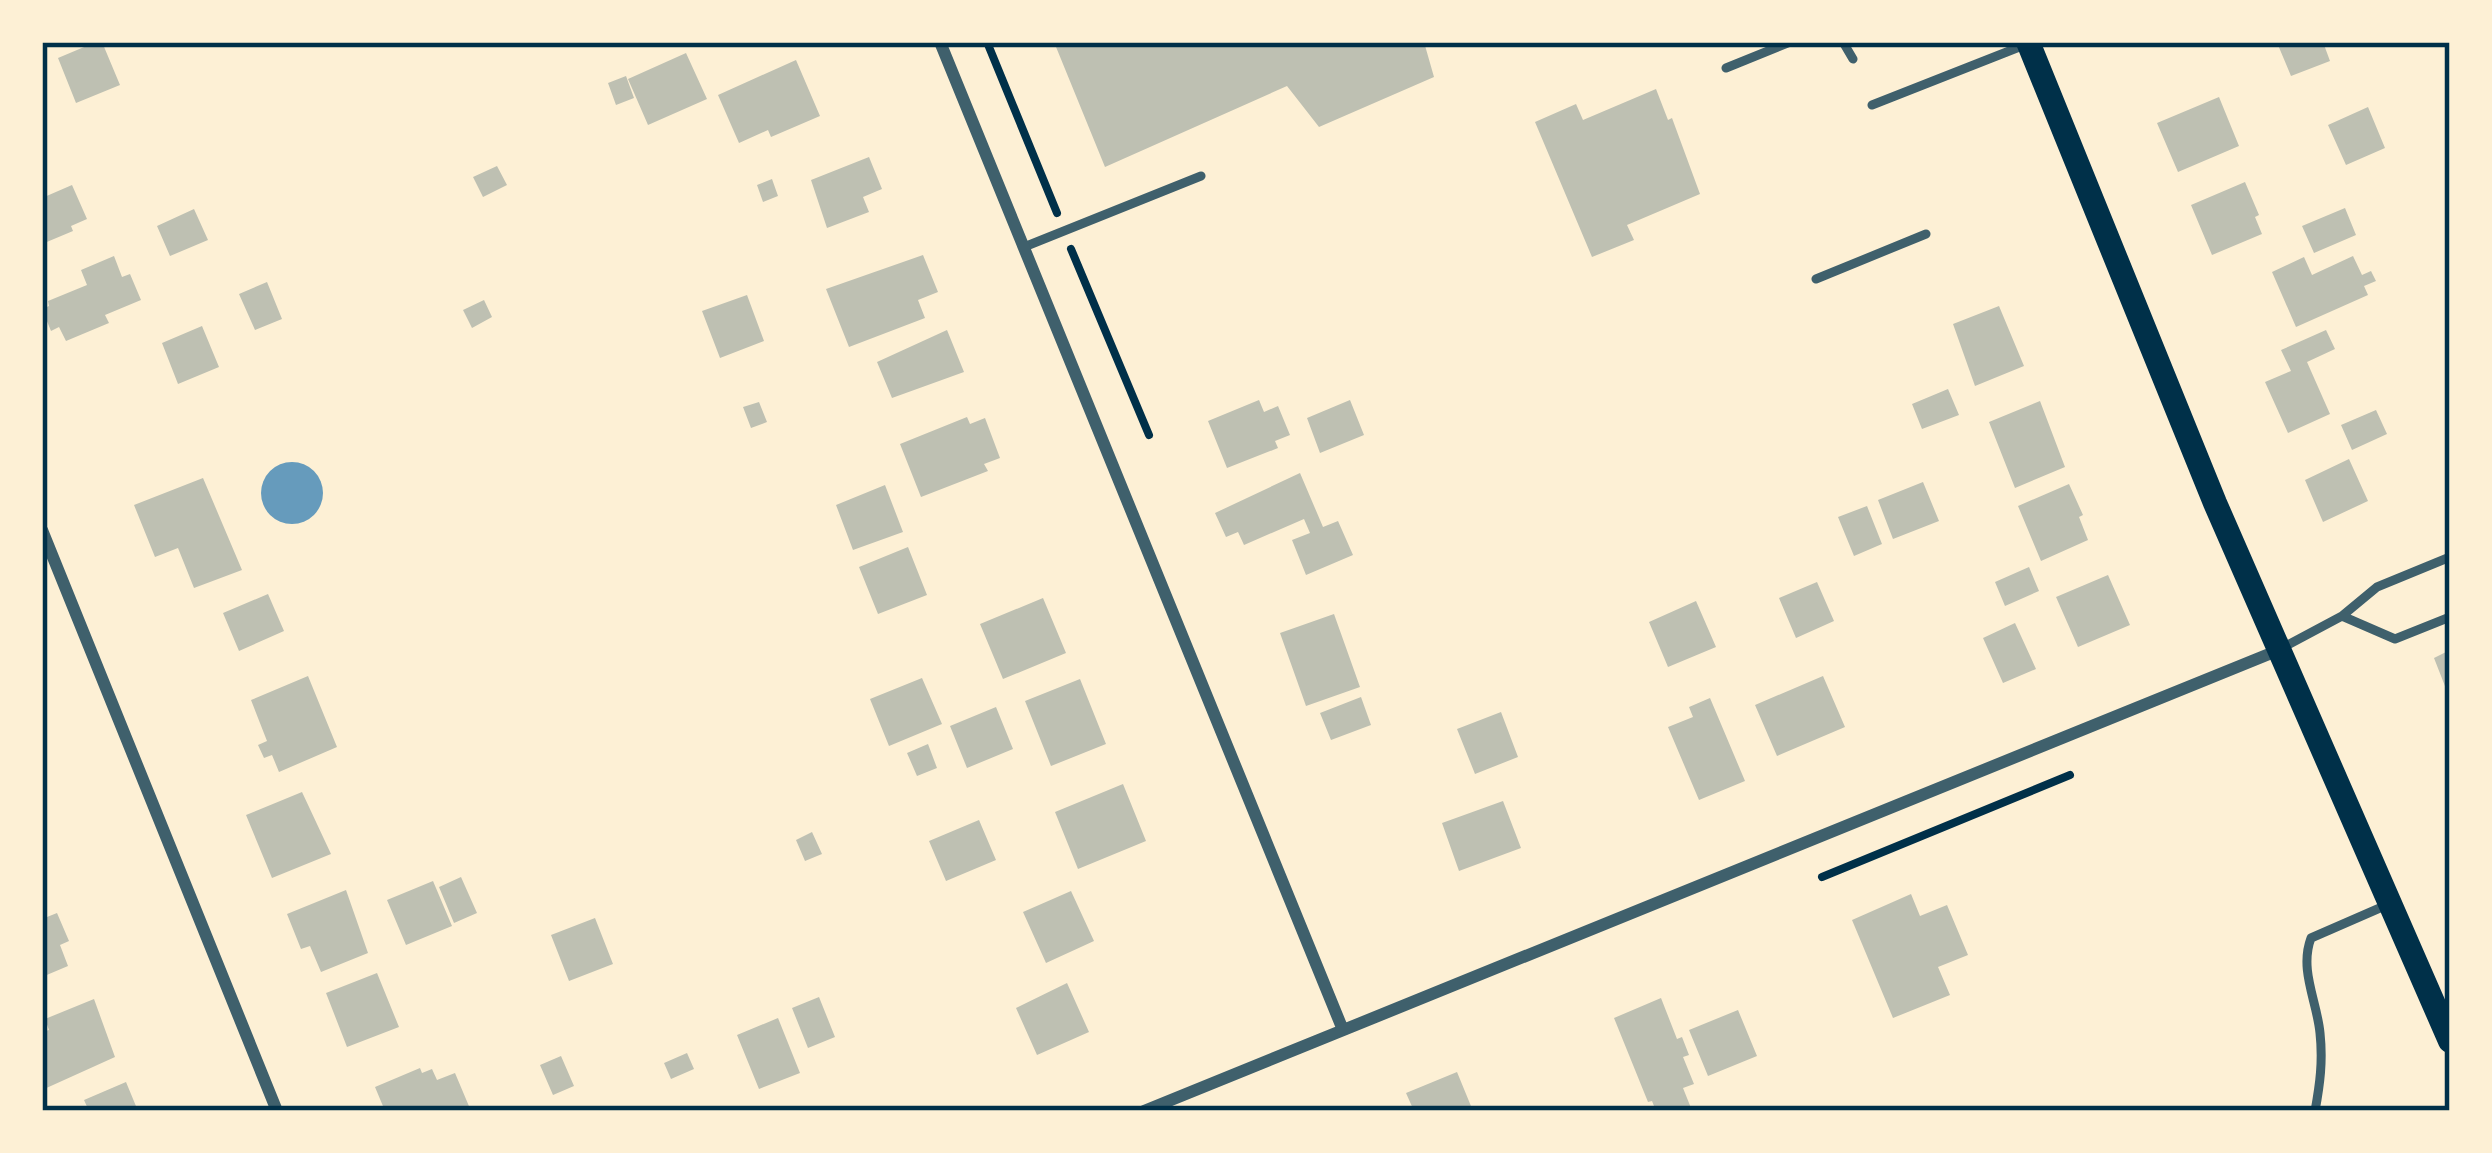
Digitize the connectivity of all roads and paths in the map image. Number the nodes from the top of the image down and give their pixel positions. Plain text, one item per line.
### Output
1 (940, 42) edge
2 (1790, 42) edge
3 (1843, 42) edge
4 (2029, 42) edge
5 (1853, 59) dead end
6 (1726, 68) dead end
7 (1872, 104) dead end
8 (1201, 176) dead end
9 (1926, 234) dead end
10 (1024, 247) junction
11 (1816, 279) dead end
12 (42, 530) edge
13 (2450, 556) edge
14 (2342, 616) junction
15 (2450, 617) edge
16 (2279, 650) junction
17 (2070, 775) dead end
18 (1822, 877) dead end
19 (2389, 904) junction
20 (1343, 1030) junction
21 (2450, 1041) edge
22 (277, 1111) edge
23 (1144, 1111) edge
24 (2315, 1111) edge

1 - 10 street
2 - 6 lane
3 - 5 lane
4 - 7 lane
4 - 16 main road
8 - 10 lane
9 - 11 lane
10 - 20 street
12 - 22 street
13 - 14 lane
14 - 15 lane
14 - 16 lane
16 - 19 main road
16 - 20 street
17 - 18 path
19 - 21 main road
19 - 24 lane
20 - 23 street

